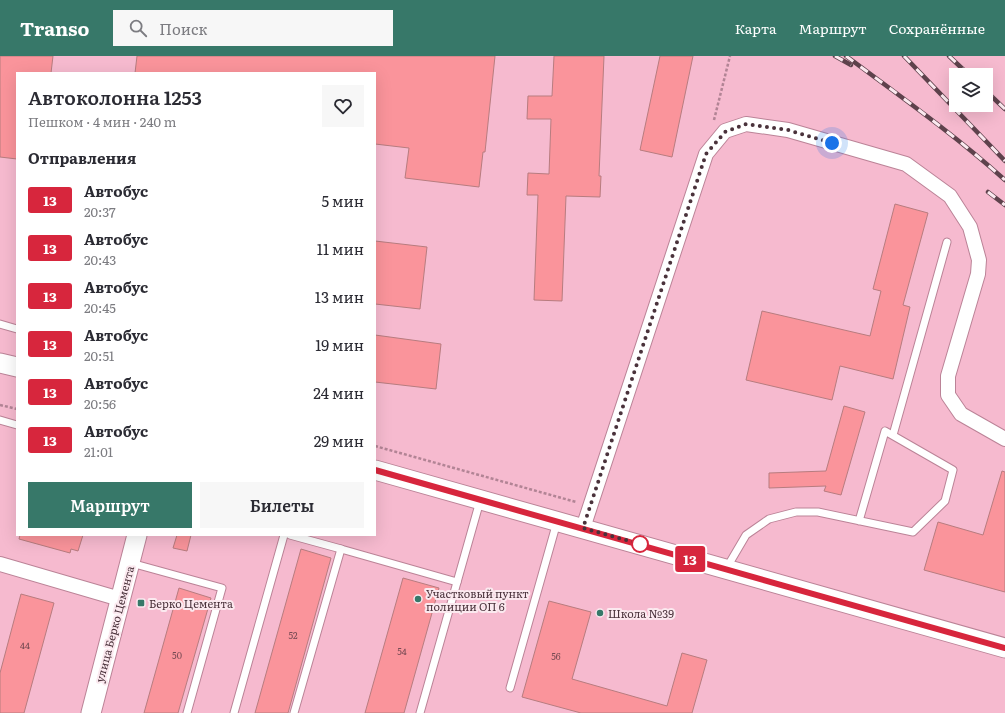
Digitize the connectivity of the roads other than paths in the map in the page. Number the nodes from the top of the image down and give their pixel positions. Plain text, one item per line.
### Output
1 (947, 242) dead end
2 (0, 324) edge
3 (16, 329) edge
4 (0, 362) edge
5 (16, 367) edge
6 (0, 420) edge
7 (16, 424) edge
8 (893, 435) junction
9 (1005, 440) edge
10 (376, 470) edge
11 (480, 501) junction
12 (557, 521) junction
13 (859, 521) junction
14 (583, 528) junction
15 (137, 536) edge
16 (284, 536) edge
17 (294, 536) edge
18 (340, 549) junction
19 (130, 562) junction
20 (0, 566) edge
21 (726, 569) junction
22 (457, 582) junction
23 (120, 599) junction
24 (1005, 648) edge
25 (510, 688) dead end
26 (91, 713) edge
27 (187, 713) edge
28 (234, 713) edge
29 (294, 713) edge
30 (420, 713) edge

1 - 8 lane
2 - 3 lane
4 - 5 main road
6 - 7 lane
8 - 13 lane
8 - 13 lane
9 - 14 street
10 - 11 main road
11 - 12 main road
11 - 22 lane
12 - 14 main road
12 - 25 lane
13 - 21 lane
14 - 21 main road
15 - 19 main road, улица Берко Цемента
16 - 28 lane
17 - 18 lane
18 - 22 lane
18 - 29 lane
19 - 23 main road, улица Берко Цемента
19 - 27 lane
20 - 23 street
21 - 24 main road
22 - 30 lane
23 - 26 main road, улица Берко Цемента

